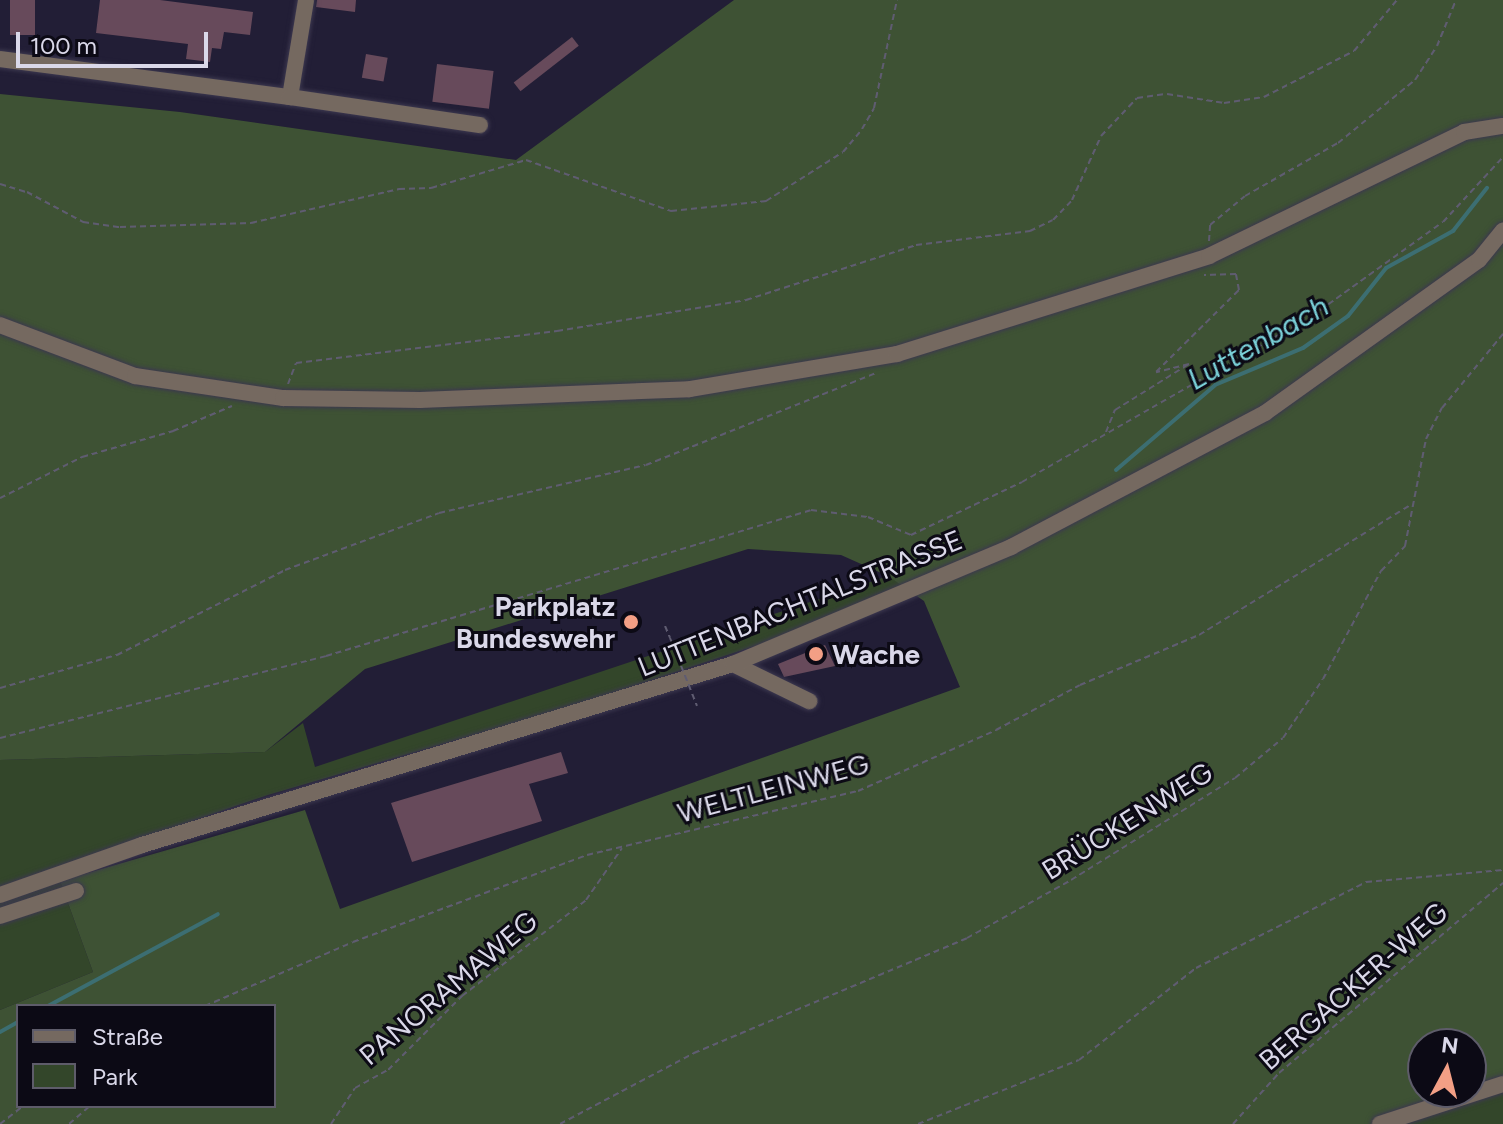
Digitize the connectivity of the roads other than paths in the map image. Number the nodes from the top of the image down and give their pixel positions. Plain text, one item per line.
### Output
1 (306, 0) edge
2 (0, 59) edge
3 (290, 97) junction
4 (480, 125) dead end
5 (1503, 126) edge
6 (1503, 230) edge
7 (0, 325) edge
8 (733, 664) junction
9 (809, 701) dead end
10 (76, 891) dead end
11 (0, 895) edge
12 (0, 916) edge
13 (1503, 1084) edge
14 (1380, 1124) edge

1 - 3 street
2 - 3 street
3 - 4 street
5 - 7 street
6 - 8 street, LUTTENBACHTALSTRASSE
8 - 9 street
8 - 11 street, LUTTENBACHTALSTRASSE
10 - 12 street
13 - 14 street

